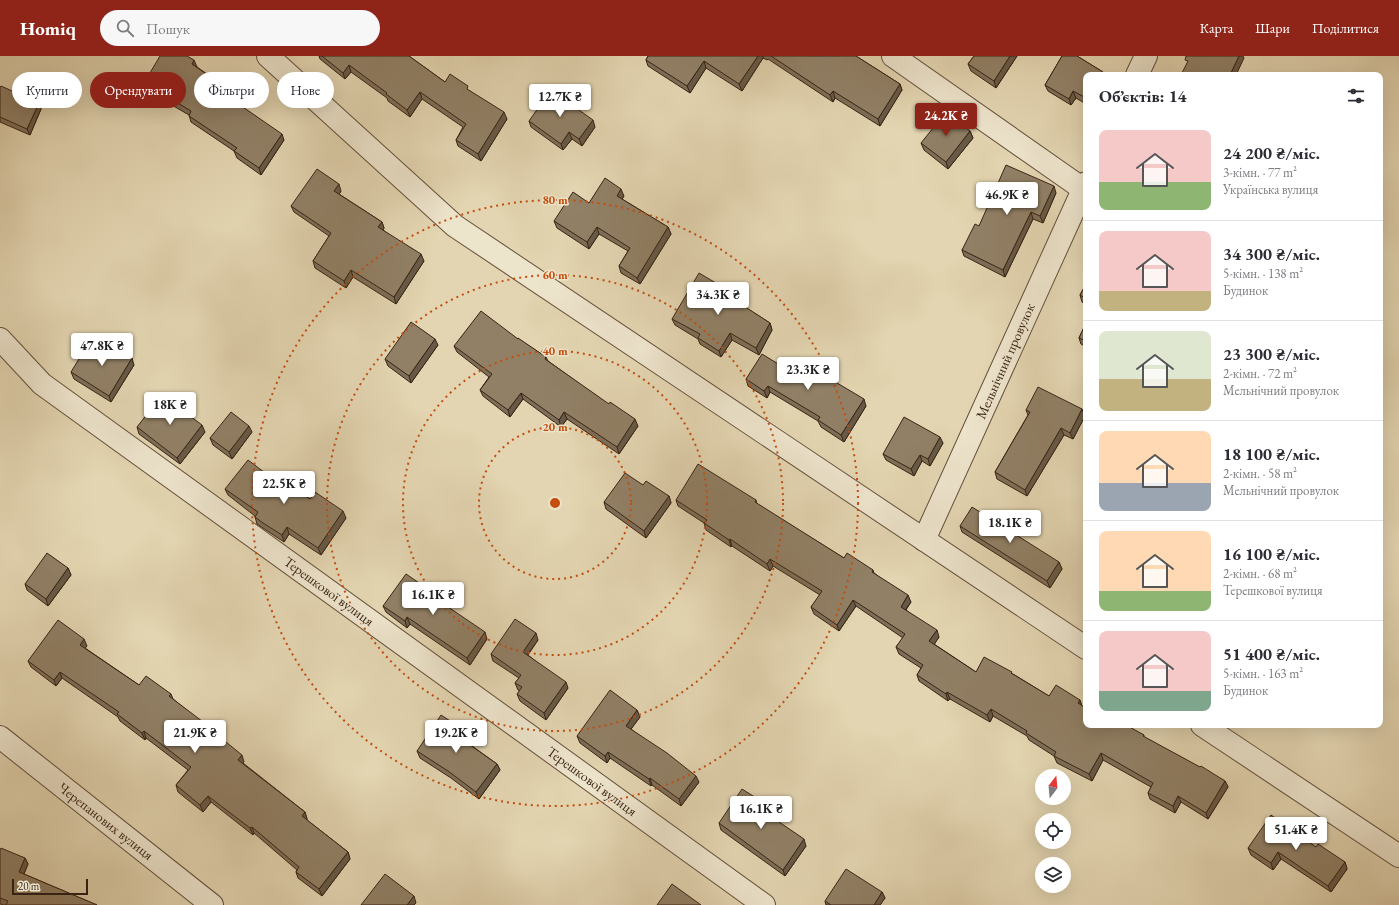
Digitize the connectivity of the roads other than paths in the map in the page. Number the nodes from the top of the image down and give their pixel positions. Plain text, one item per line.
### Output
1 (268, 56) edge
2 (892, 56) edge
3 (1146, 56) edge
4 (1138, 72) edge
5 (1083, 185) edge
6 (1083, 190) edge
7 (0, 339) edge
8 (924, 540) junction
9 (1083, 646) edge
10 (1207, 728) edge
11 (0, 737) edge
12 (1399, 856) edge
13 (212, 905) edge
14 (764, 905) edge

1 - 8 street
2 - 5 street
3 - 4 street
6 - 8 street, Мельнiчний провулок
7 - 14 street, Терешкової вулиця
8 - 9 street
10 - 12 street
11 - 13 street, Черепанових вулиця

